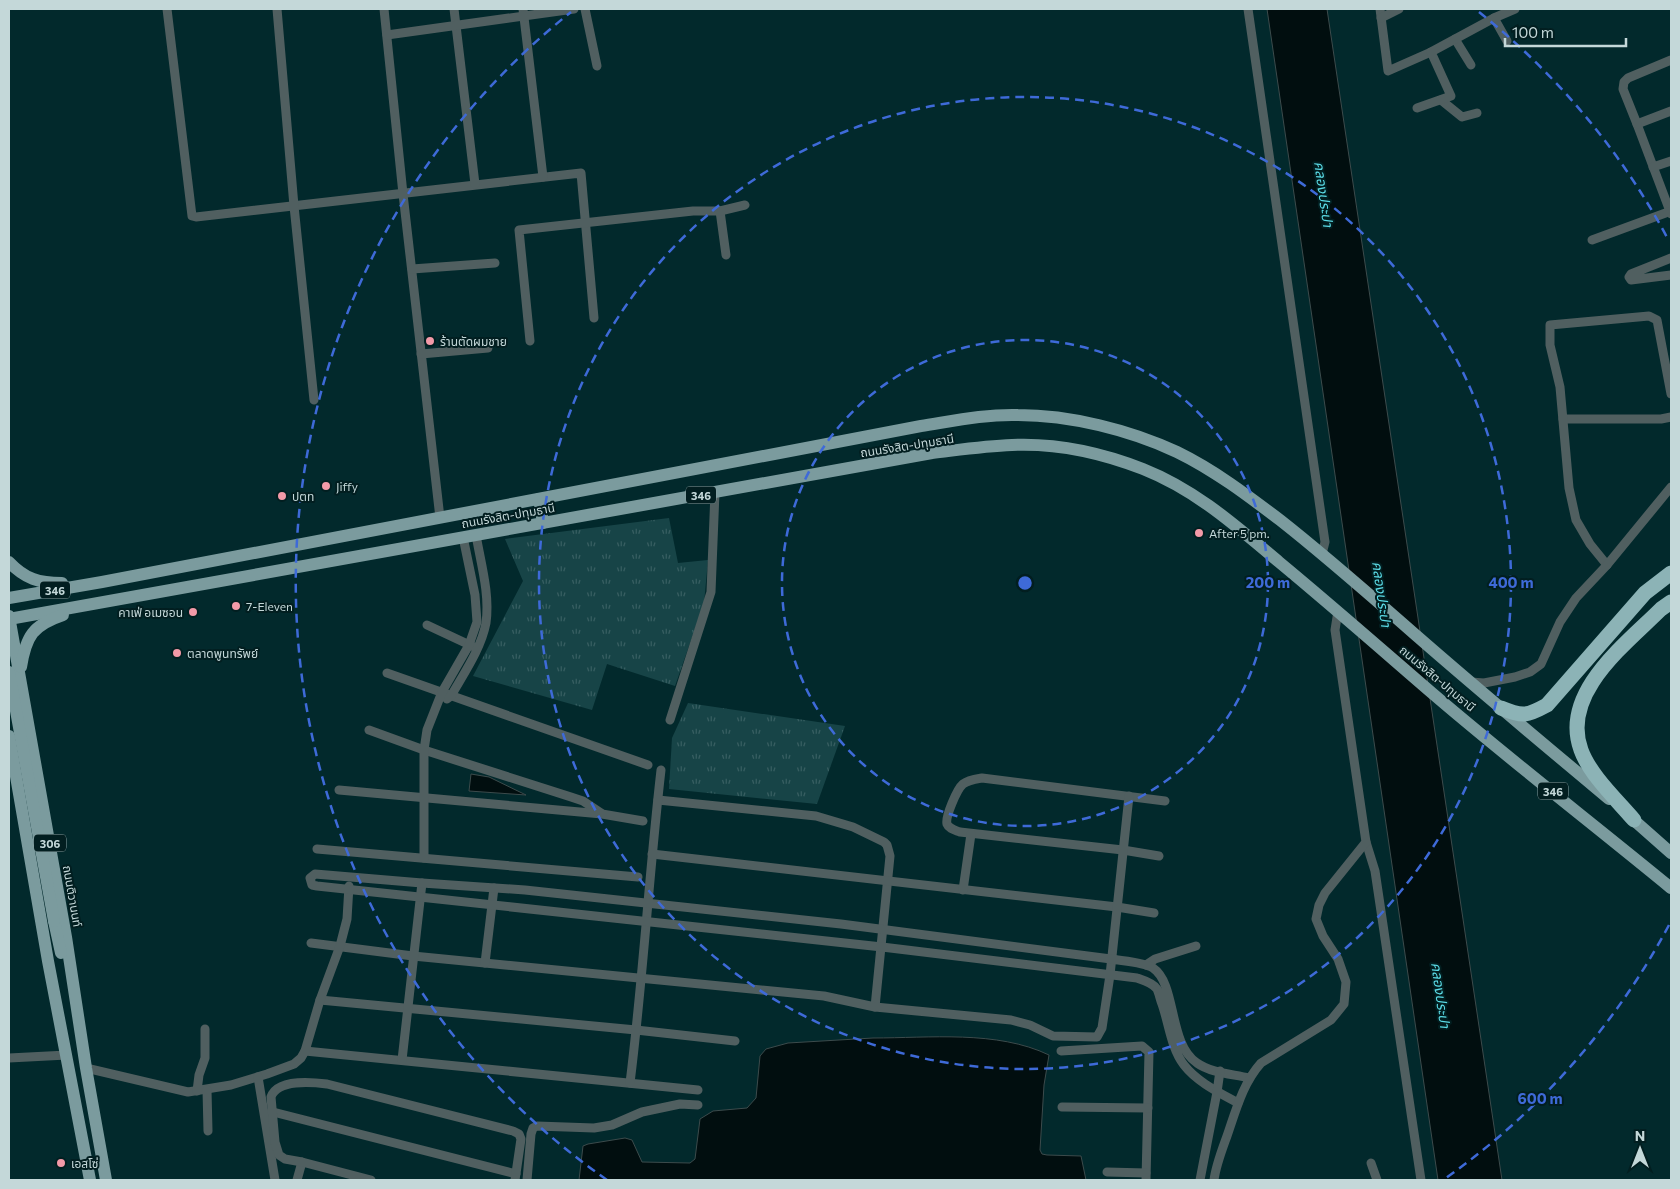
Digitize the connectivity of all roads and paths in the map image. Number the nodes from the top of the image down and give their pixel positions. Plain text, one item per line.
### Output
1 (167, 9) edge
2 (277, 9) edge
3 (384, 9) edge
4 (454, 9) edge
5 (574, 9) edge
6 (585, 9) edge
7 (1248, 9) edge
8 (1398, 9) edge
9 (1515, 9) edge
10 (524, 12) edge
11 (1380, 13) edge
12 (1494, 18) junction
13 (455, 25) junction
14 (387, 35) junction
15 (1455, 39) junction
16 (1507, 40) dead end
17 (1431, 52) junction
18 (1671, 60) edge
19 (1471, 65) dead end
20 (597, 66) dead end
21 (1441, 100) junction
22 (1416, 108) dead end
23 (1671, 111) edge
24 (1477, 113) dead end
25 (1637, 124) junction
26 (1671, 161) edge
27 (1653, 168) junction
28 (543, 177) junction
29 (475, 184) junction
30 (403, 194) junction
31 (745, 205) dead end
32 (294, 206) junction
33 (720, 211) junction
34 (1671, 212) edge
35 (586, 223) junction
36 (1592, 240) dead end
37 (726, 255) dead end
38 (1671, 258) edge
39 (495, 263) dead end
40 (412, 269) junction
41 (1671, 275) edge
42 (594, 318) dead end
43 (530, 342) dead end
44 (488, 348) dead end
45 (421, 354) junction
46 (1671, 394) edge
47 (314, 400) dead end
48 (1671, 417) edge
49 (1563, 419) junction
50 (1671, 487) edge
51 (715, 492) junction
52 (539, 499) junction
53 (440, 518) junction
54 (543, 523) junction
55 (469, 536) junction
56 (1322, 554) junction
57 (9, 562) edge
58 (1606, 565) junction
59 (1671, 574) edge
60 (102, 582) junction
61 (9, 598) edge
62 (103, 602) junction
63 (1671, 602) edge
64 (1342, 614) junction
65 (9, 618) edge
66 (427, 625) dead end
67 (473, 647) junction
68 (14, 673) edge
69 (387, 673) dead end
70 (1471, 682) junction
71 (446, 694) junction
72 (1501, 708) junction
73 (9, 719) edge
74 (27, 720) junction
75 (670, 720) dead end
76 (369, 730) dead end
77 (9, 736) edge
78 (424, 750) junction
79 (648, 765) dead end
80 (661, 770) dead end
81 (339, 790) dead end
82 (1129, 796) junction
83 (424, 799) junction
84 (658, 800) junction
85 (1166, 801) dead end
86 (602, 814) junction
87 (1634, 820) junction
88 (643, 821) dead end
89 (971, 834) junction
90 (1366, 842) junction
91 (318, 849) dead end
92 (1123, 850) junction
93 (1671, 852) edge
94 (652, 854) junction
95 (1159, 856) dead end
96 (424, 858) junction
97 (350, 877) junction
98 (638, 877) dead end
99 (888, 881) junction
100 (422, 884) junction
101 (494, 888) junction
102 (1671, 888) edge
103 (349, 890) junction
104 (963, 890) junction
105 (570, 895) junction
106 (420, 898) junction
107 (647, 904) junction
108 (493, 906) junction
109 (1116, 907) junction
110 (729, 912) junction
111 (1154, 913) dead end
112 (568, 914) junction
113 (645, 922) junction
114 (727, 930) junction
115 (883, 930) junction
116 (311, 943) dead end
117 (340, 946) junction
118 (1196, 946) dead end
119 (882, 947) junction
120 (414, 956) junction
121 (1111, 959) junction
122 (485, 963) junction
123 (1146, 965) junction
124 (1110, 975) junction
125 (640, 979) junction
126 (320, 1000) junction
127 (875, 1007) junction
128 (408, 1008) junction
129 (205, 1029) dead end
130 (636, 1030) junction
131 (735, 1041) dead end
132 (305, 1051) junction
133 (1061, 1051) dead end
134 (67, 1055) junction
135 (9, 1058) edge
136 (402, 1060) junction
137 (86, 1068) junction
138 (1220, 1071) junction
139 (258, 1077) junction
140 (1249, 1078) junction
141 (630, 1083) junction
142 (202, 1090) junction
143 (698, 1090) dead end
144 (1217, 1092) junction
145 (1238, 1103) junction
146 (698, 1104) dead end
147 (1062, 1107) dead end
148 (1148, 1108) junction
149 (273, 1112) junction
150 (208, 1131) dead end
151 (302, 1162) junction
152 (1371, 1163) dead end
153 (1106, 1172) dead end
154 (340, 1176) edge
155 (515, 1177) edge
156 (1146, 1177) edge
157 (90, 1180) edge
158 (106, 1180) edge
159 (276, 1180) edge
160 (297, 1180) edge
161 (371, 1180) edge
162 (527, 1180) edge
163 (1200, 1180) edge
164 (1214, 1180) edge
165 (1377, 1180) edge
166 (1420, 1180) edge

1 - 32 street
2 - 32 street
3 - 14 street
4 - 13 street
5 - 10 street
6 - 20 street
7 - 56 street
8 - 11 street
9 - 12 street
10 - 13 street
10 - 28 street
11 - 17 street
12 - 15 street
12 - 16 street
13 - 14 street
13 - 29 street
14 - 30 street
15 - 17 street
15 - 19 street
17 - 21 street
18 - 25 street
21 - 22 street
21 - 24 street
23 - 25 street
25 - 27 street
26 - 27 street
27 - 34 street
28 - 29 street
28 - 35 street
29 - 30 street
30 - 32 street
30 - 40 street
31 - 33 street
32 - 47 street
33 - 35 street
33 - 37 street
34 - 36 street
35 - 42 street
35 - 43 street
38 - 41 street
39 - 40 street
40 - 45 street
44 - 45 street
45 - 53 street
46 - 49 street
48 - 49 street
49 - 58 street
50 - 58 street
51 - 54 main road, ถนนรังสิต-ปทุมธานี / 346
51 - 64 main road, ถนนรังสิต-ปทุมธานี / 346
51 - 75 street
52 - 53 main road, ถนนรังสิต-ปทุมธานี / 346
52 - 54 main road
52 - 56 main road, ถนนรังสิต-ปทุมธานี / 346
53 - 60 main road, ถนนรังสิต-ปทุมธานี / 346
54 - 55 main road, ถนนรังสิต-ปทุมธานี / 346
55 - 62 main road, ถนนรังสิต-ปทุมธานี / 346
55 - 67 street
56 - 70 main road, ถนนรังสิต-ปทุมธานี / 346
57 - 60 main road
58 - 70 street
59 - 72 highway
60 - 61 main road, ถนนรังสิต-ปทุมธานี / 346
62 - 65 main road, ถนนรังสิต-ปทุมธานี / 346
62 - 68 main road, 306
63 - 87 highway
64 - 90 street
64 - 102 main road, ถนนรังสิต-ปทุมธานี / 346
65 - 68 main road, ถนนติวานนท์ / 306
66 - 67 street
67 - 71 street
68 - 74 main road, ถนนติวานนท์ / 306
68 - 137 main road, 306, bridge
69 - 71 street
70 - 72 main road, ถนนรังสิต-ปทุมธานี / 346
71 - 78 street
71 - 79 street
72 - 87 main road, ถนนรังสิต-ปทุมธานี / 346
73 - 74 main road
74 - 137 main road, ถนนติวานนท์ / 306
76 - 78 street
77 - 134 main road, 306
78 - 83 street
78 - 86 street
80 - 84 street
81 - 83 street
82 - 85 street
82 - 89 street
82 - 92 street
83 - 86 street
83 - 96 street
84 - 94 street
84 - 99 street
86 - 88 street
87 - 93 main road, ถนนรังสิต-ปทุมธานี / 346
89 - 92 street
89 - 104 street
90 - 140 street
90 - 166 street
91 - 96 street
92 - 95 street
92 - 109 street
94 - 99 street
94 - 107 street
96 - 98 street
97 - 100 street
97 - 103 street
97 - 103 street
99 - 104 street
99 - 115 street
100 - 101 street
100 - 106 street
101 - 105 street
101 - 108 street
103 - 106 street
103 - 117 street
104 - 109 street
105 - 107 street
105 - 112 street
106 - 108 street
106 - 120 street
107 - 110 street
107 - 113 street
108 - 112 street
108 - 122 street
109 - 111 street
109 - 121 street
110 - 114 street
110 - 115 street
112 - 113 street
113 - 114 street
113 - 125 street
114 - 119 street
115 - 119 street
115 - 121 street
116 - 117 street
117 - 120 street
117 - 126 street
118 - 123 street
119 - 124 street
119 - 127 street
120 - 122 street
120 - 128 street
121 - 123 street
121 - 124 street
122 - 125 street
123 - 138 street
124 - 127 street
124 - 144 street
125 - 127 street
125 - 130 street
126 - 128 street
126 - 132 street
128 - 130 street
128 - 136 street
129 - 142 street
130 - 131 street
130 - 141 street
132 - 136 street
132 - 139 street
133 - 148 street
134 - 135 street
134 - 157 main road, 306
136 - 141 street
137 - 142 street
137 - 158 main road, ถนนติวานนท์ / 306
138 - 140 street
138 - 144 street
139 - 142 street
139 - 159 street
140 - 145 street
141 - 143 street
142 - 150 street
144 - 145 street
144 - 163 street
145 - 164 street
146 - 162 street
147 - 148 street
148 - 156 street
149 - 151 street
149 - 155 street
149 - 155 street
151 - 154 street
151 - 160 street
152 - 165 street
153 - 156 street
154 - 161 street

